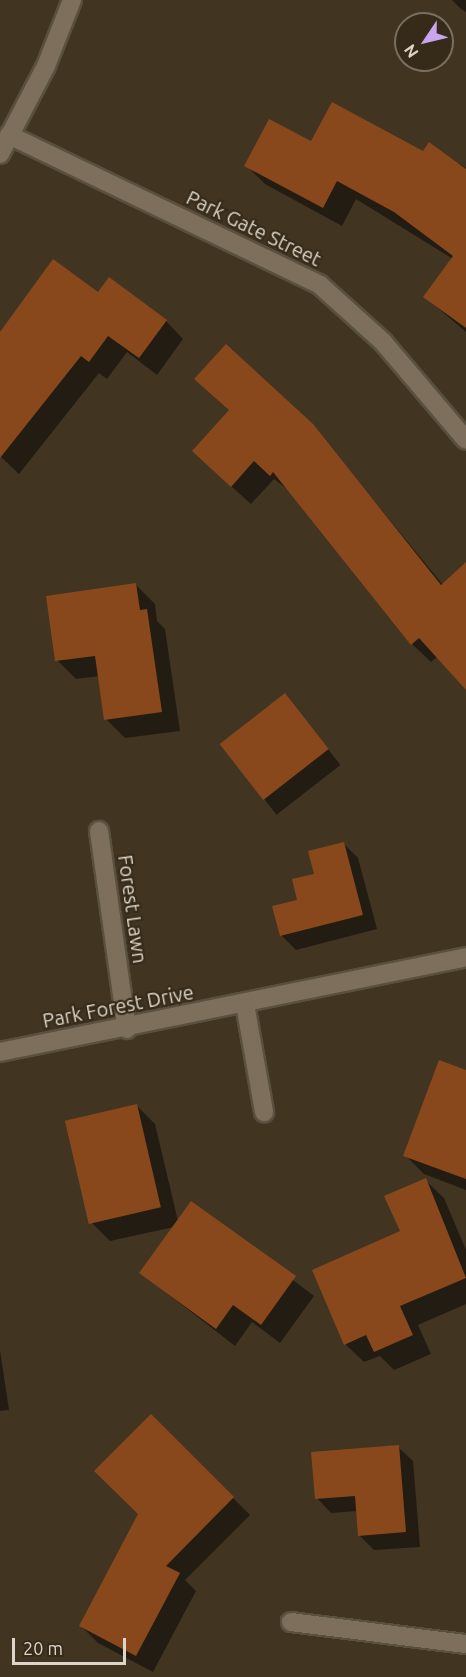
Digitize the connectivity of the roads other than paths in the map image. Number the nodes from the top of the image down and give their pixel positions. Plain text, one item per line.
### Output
1 (72, 0) edge
2 (9, 135) junction
3 (0, 154) edge
4 (466, 440) edge
5 (99, 831) dead end
6 (466, 957) edge
7 (245, 1004) junction
8 (127, 1029) junction
9 (0, 1052) edge
10 (264, 1112) dead end
11 (291, 1622) dead end
12 (466, 1644) edge

1 - 2 street
2 - 3 street
2 - 4 street, Park Gate Street
5 - 8 street, Forest Lawn
6 - 7 street, Park Forest Drive
7 - 8 street, Park Forest Drive
7 - 10 street
8 - 9 street, Park Forest Drive
11 - 12 street

